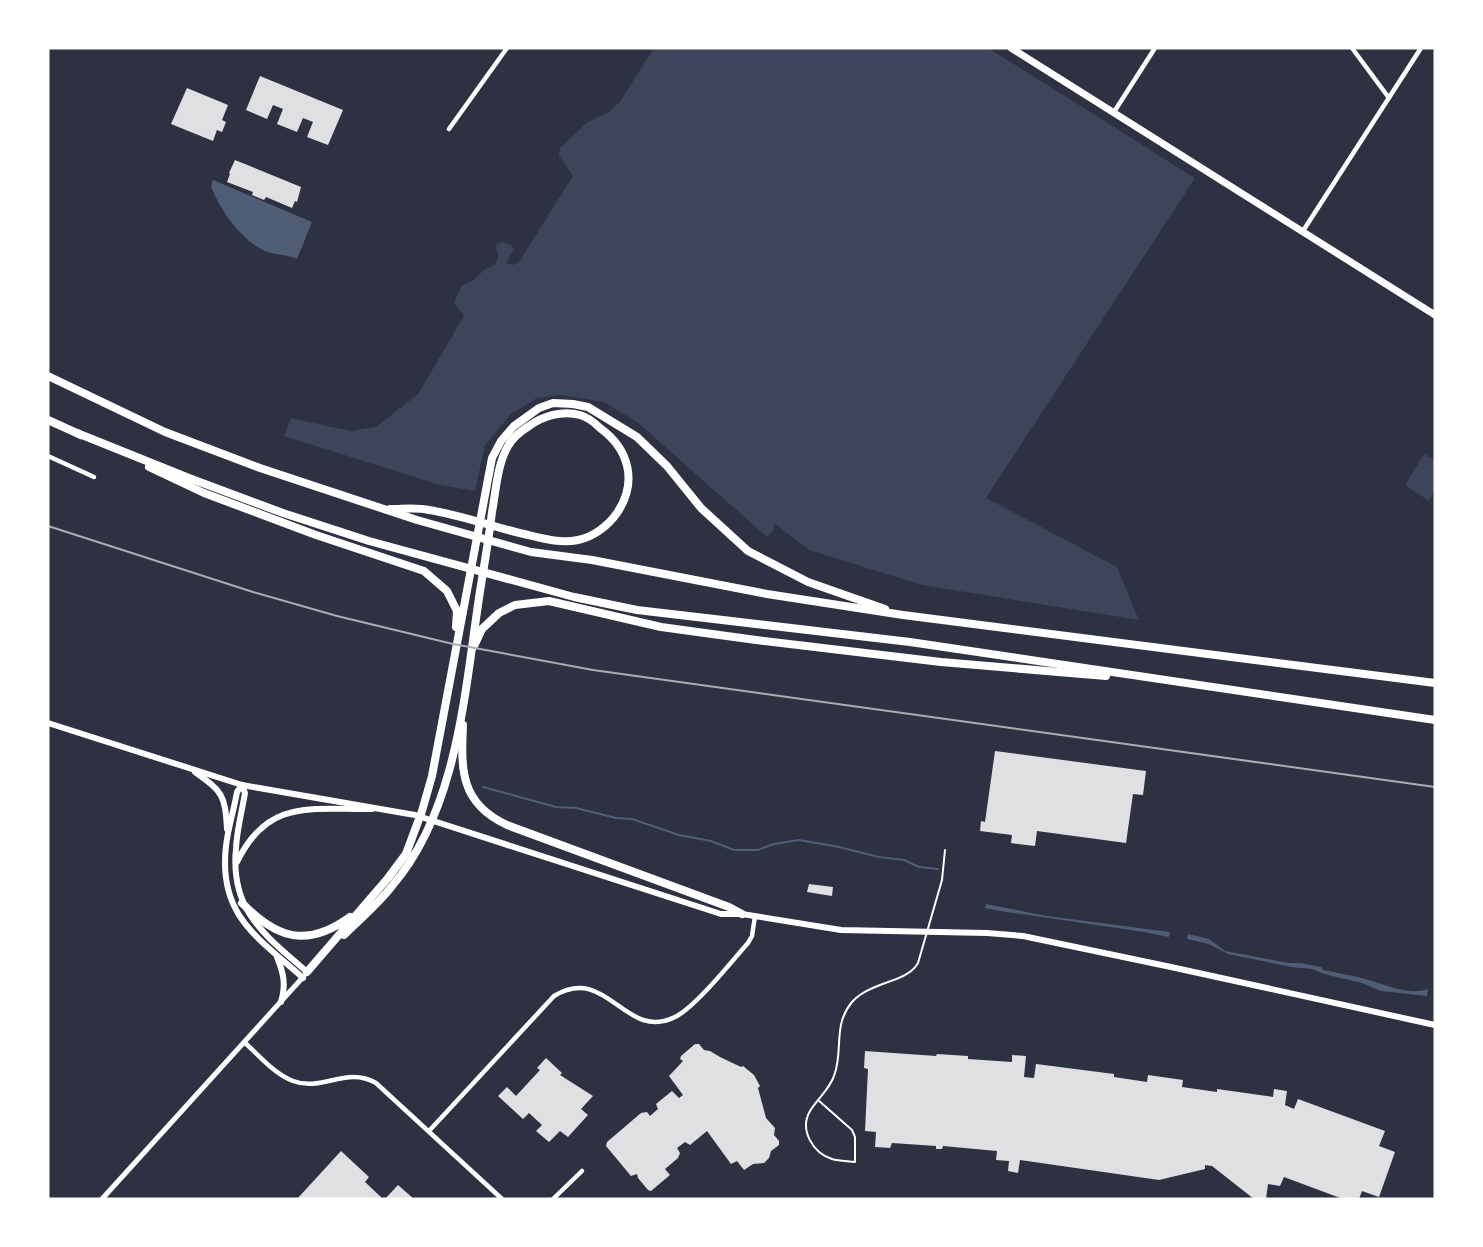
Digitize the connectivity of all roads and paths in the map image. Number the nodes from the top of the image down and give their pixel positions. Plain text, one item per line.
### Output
1 (507, 48) edge
2 (1011, 48) edge
3 (1155, 48) edge
4 (1352, 48) edge
5 (1421, 48) edge
6 (1389, 98) junction
7 (1114, 112) junction
8 (449, 129) dead end
9 (1303, 231) junction
10 (1435, 315) edge
11 (48, 376) edge
12 (48, 420) edge
13 (77, 433) junction
14 (48, 456) edge
15 (94, 477) dead end
16 (380, 509) junction
17 (903, 615) junction
18 (455, 652) junction
19 (470, 656) junction
20 (1185, 683) junction
21 (1435, 683) edge
22 (463, 702) junction
23 (1435, 720) edge
24 (48, 723) edge
25 (189, 768) junction
26 (242, 785) junction
27 (388, 809) junction
28 (227, 834) junction
29 (945, 850) dead end
30 (409, 856) junction
31 (236, 864) junction
32 (242, 903) junction
33 (358, 911) junction
34 (742, 914) junction
35 (755, 916) junction
36 (928, 933) junction
37 (276, 954) junction
38 (305, 975) junction
39 (281, 1002) junction
40 (1435, 1025) edge
41 (245, 1043) junction
42 (818, 1100) junction
43 (429, 1131) junction
44 (582, 1171) dead end
45 (102, 1199) edge
46 (502, 1199) edge
47 (553, 1199) edge

1 - 8 street
2 - 7 main road
3 - 7 street
4 - 6 street
5 - 6 street
6 - 9 street
7 - 9 main road
9 - 10 main road
11 - 16 highway
12 - 13 highway
13 - 18 highway
13 - 20 highway
14 - 15 street
16 - 17 highway
16 - 19 highway
17 - 18 highway
17 - 21 highway
18 - 30 highway
19 - 20 highway
19 - 22 highway
20 - 23 highway
22 - 30 highway
22 - 34 highway
24 - 25 main road
25 - 26 main road
25 - 28 main road
26 - 27 main road
26 - 28 main road
26 - 31 main road
27 - 31 main road
27 - 34 main road
28 - 37 main road
29 - 36 lane
30 - 33 highway
30 - 38 highway
31 - 32 main road
32 - 33 highway
32 - 38 main road
33 - 38 highway
34 - 35 main road
35 - 36 main road
35 - 43 street
36 - 40 main road
36 - 42 lane
37 - 38 main road
37 - 39 main road
38 - 39 street
39 - 41 street
41 - 43 street
41 - 45 street
42 - 42 lane
43 - 46 street
44 - 47 street

